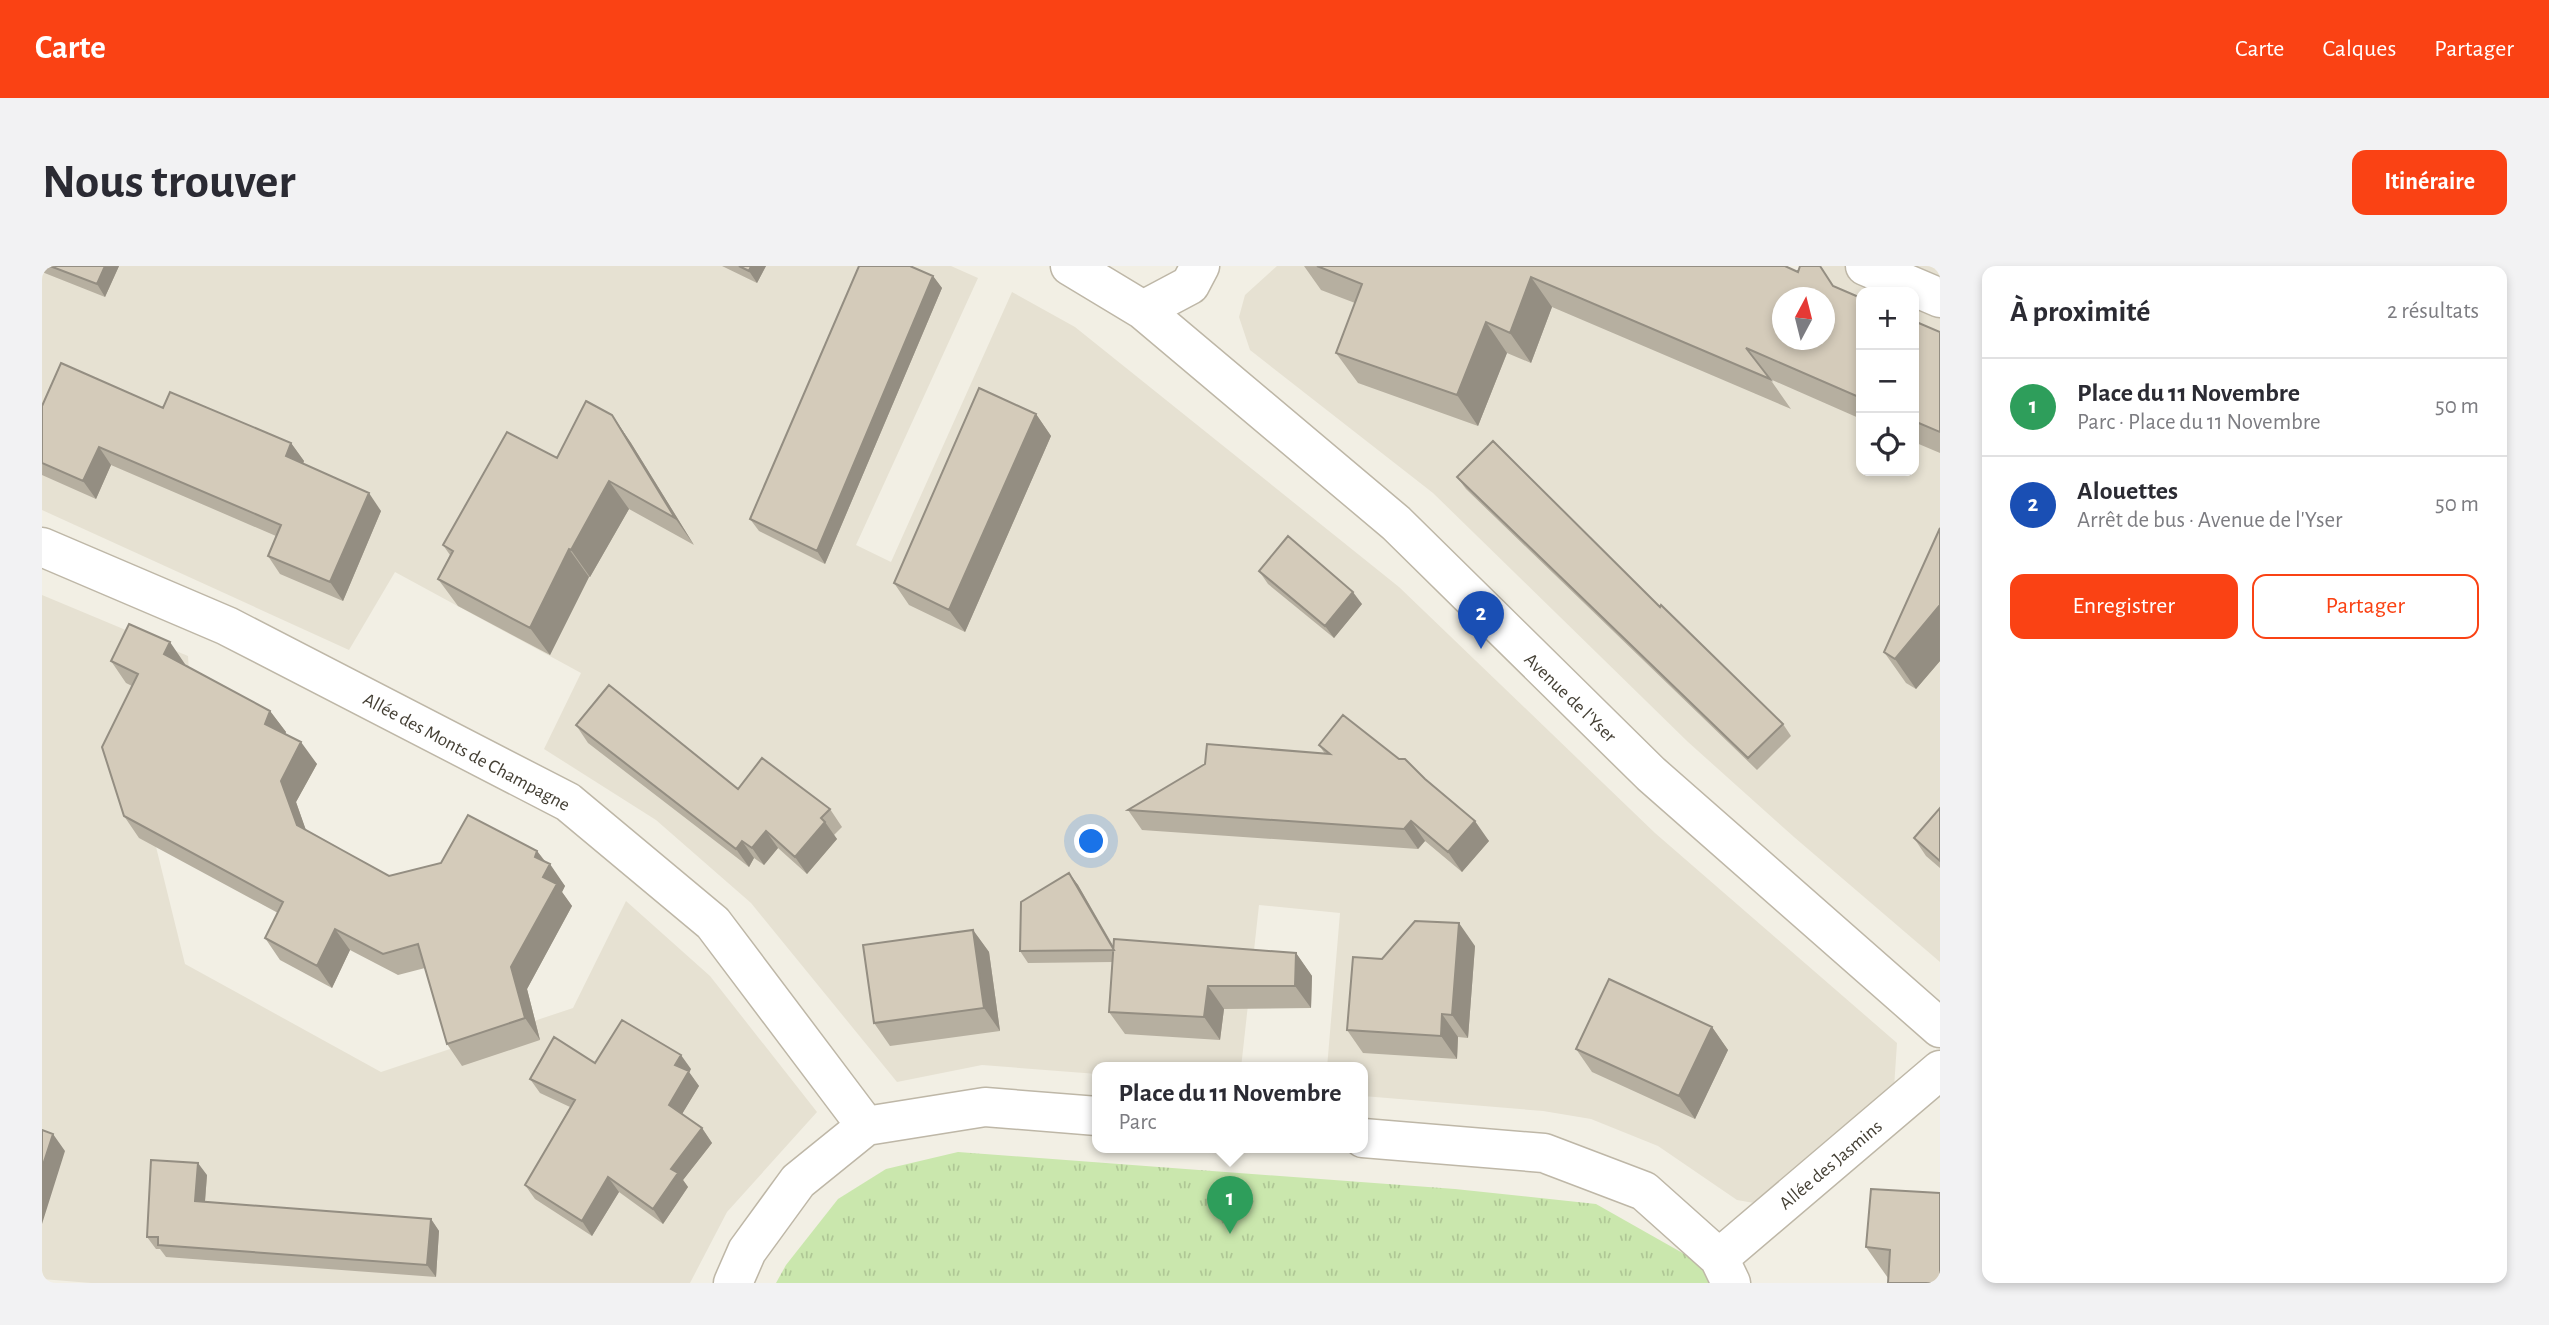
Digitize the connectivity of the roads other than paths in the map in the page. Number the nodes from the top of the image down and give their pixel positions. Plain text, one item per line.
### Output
1 (1070, 266) edge
2 (1200, 266) edge
3 (1865, 266) edge
4 (1940, 298) edge
5 (1143, 310) junction
6 (42, 547) edge
7 (1940, 1028) edge
8 (1940, 1070) edge
9 (1092, 1116) edge
10 (866, 1126) junction
11 (1368, 1138) edge
12 (1725, 1270) edge
13 (733, 1283) edge

1 - 5 street, Avenue de l'Yser
2 - 5 street
3 - 4 street
5 - 7 street, Avenue de l'Yser
6 - 10 street, Allée des Monts de Champagne
8 - 12 street, Allée des Jasmins
9 - 10 street
10 - 13 street
11 - 12 street

